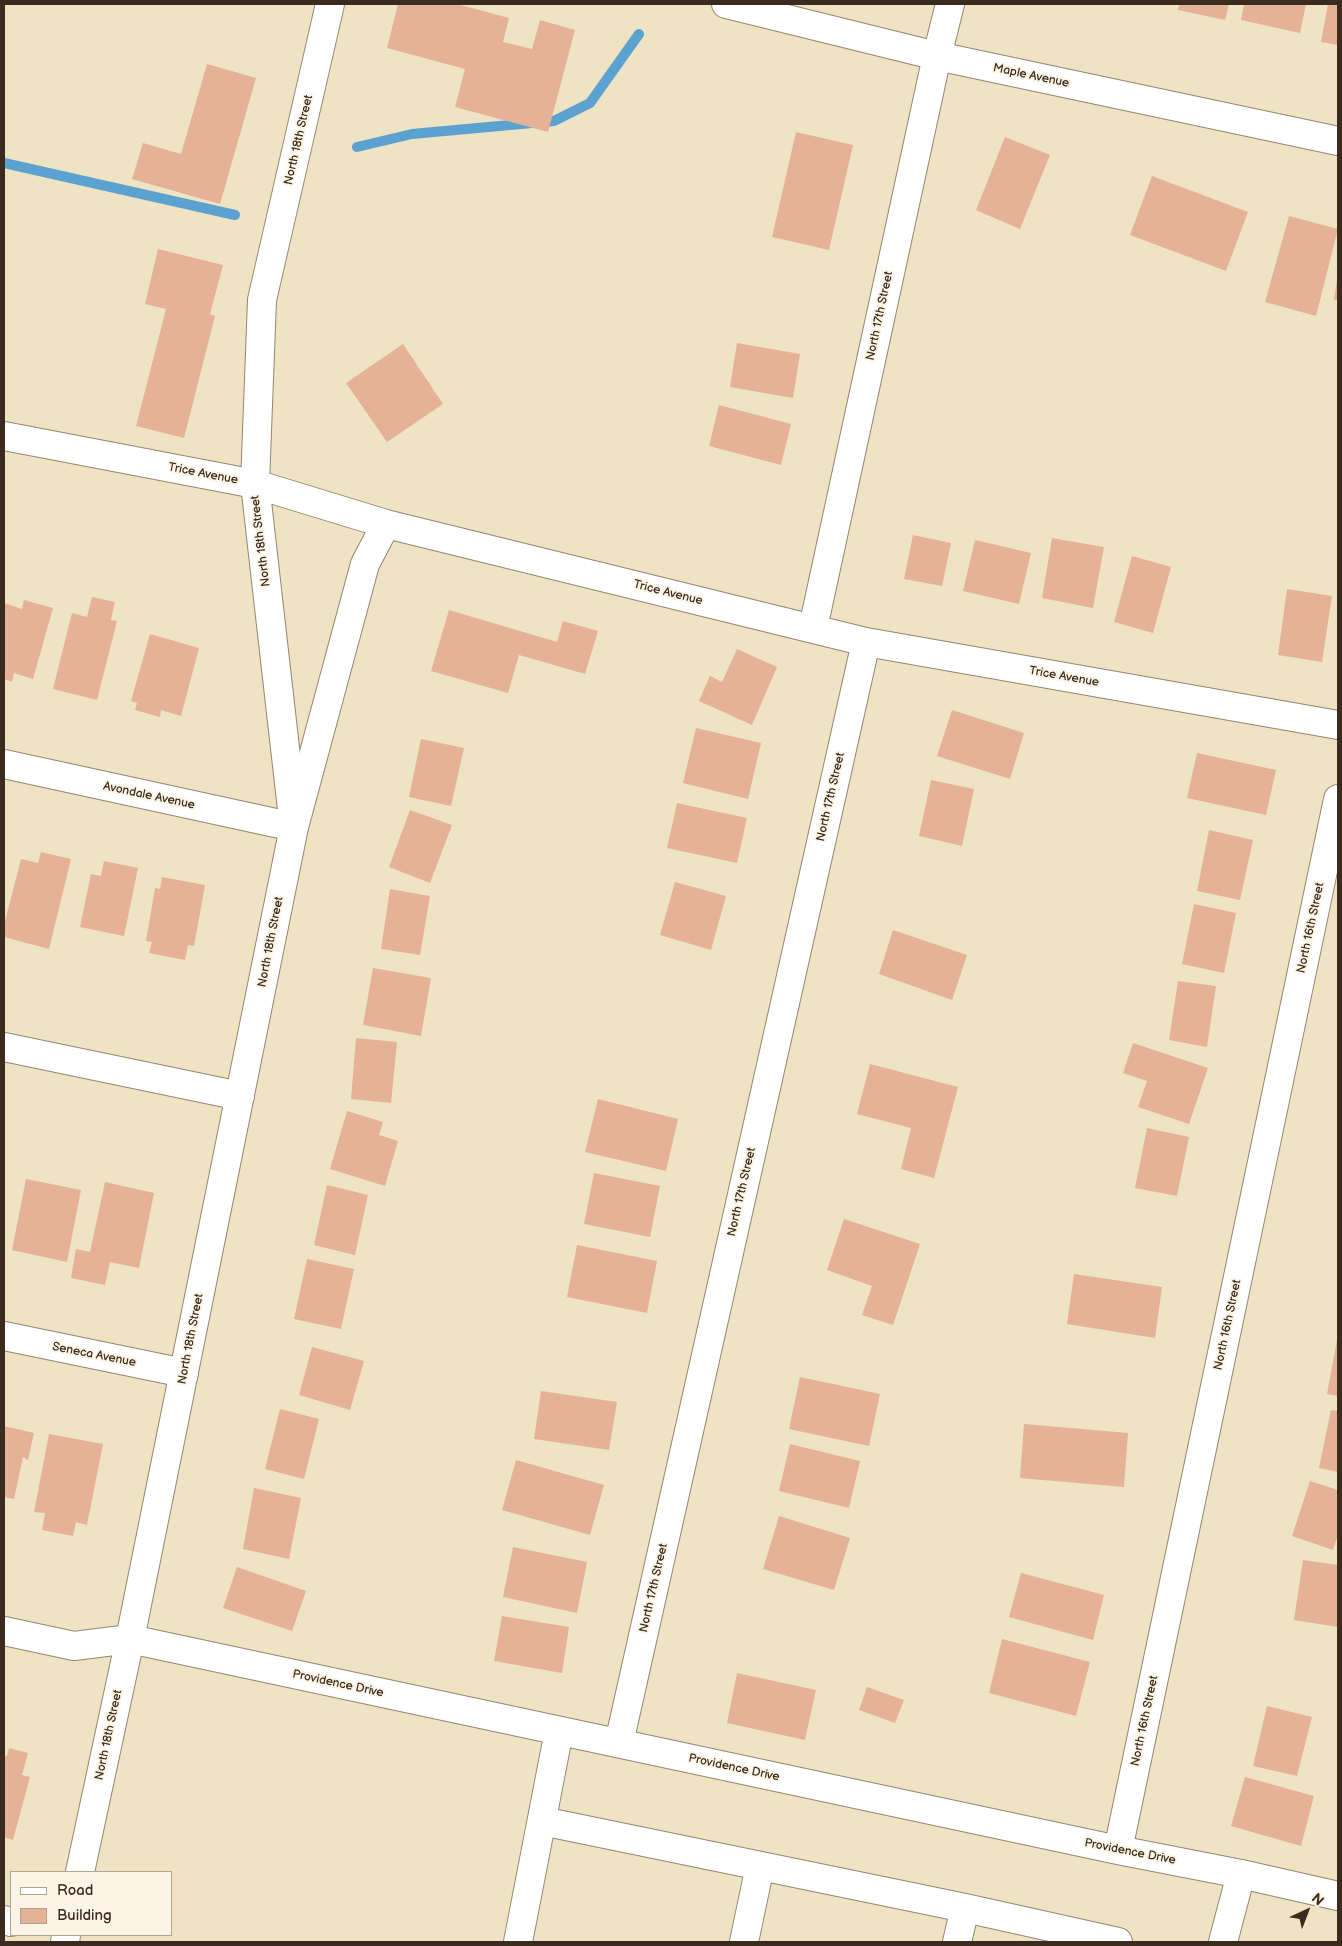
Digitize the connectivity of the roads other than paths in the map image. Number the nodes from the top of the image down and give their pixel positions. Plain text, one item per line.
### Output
1 (330, 4) edge
2 (726, 4) edge
3 (950, 4) edge
4 (937, 56) junction
5 (1338, 141) edge
6 (4, 436) edge
7 (255, 484) junction
8 (386, 524) junction
9 (813, 628) junction
10 (866, 642) junction
11 (1338, 725) edge
12 (4, 764) edge
13 (1338, 799) edge
14 (294, 827) junction
15 (4, 1047) edge
16 (240, 1096) junction
17 (4, 1336) edge
18 (184, 1373) junction
19 (4, 1632) edge
20 (130, 1639) junction
21 (559, 1731) junction
22 (619, 1743) junction
23 (542, 1821) junction
24 (1118, 1850) junction
25 (760, 1866) junction
26 (80, 1871) edge
27 (1241, 1874) junction
28 (1338, 1896) edge
29 (965, 1908) junction
30 (1078, 1938) edge
31 (518, 1942) edge
32 (744, 1942) edge
33 (957, 1942) edge
34 (1118, 1942) edge
35 (1223, 1942) edge

1 - 7 street, North 18th Street
2 - 4 street, Maple Avenue
3 - 4 street, North 17th Street
4 - 5 street, Maple Avenue
4 - 9 street, North 17th Street
6 - 7 street, Trice Avenue
7 - 8 street, Trice Avenue
7 - 14 street, North 18th Street
8 - 9 street, Trice Avenue
8 - 14 street
9 - 10 street, Trice Avenue
10 - 11 street, Trice Avenue
10 - 22 street, North 17th Street
12 - 14 street, Avondale Avenue
13 - 24 street, North 16th Street
14 - 16 street, North 18th Street
15 - 16 street
16 - 18 street, North 18th Street
17 - 18 street, Seneca Avenue
18 - 20 street, North 18th Street
19 - 20 street, Providence Drive
20 - 21 street, Providence Drive
20 - 26 street, North 18th Street
21 - 22 street, Providence Drive
21 - 23 street
22 - 24 street, Providence Drive
23 - 25 street
23 - 31 street
24 - 27 street, Providence Drive
25 - 29 street
25 - 32 street
27 - 28 street, Providence Drive
27 - 35 street
29 - 30 street
29 - 33 street
30 - 34 street

